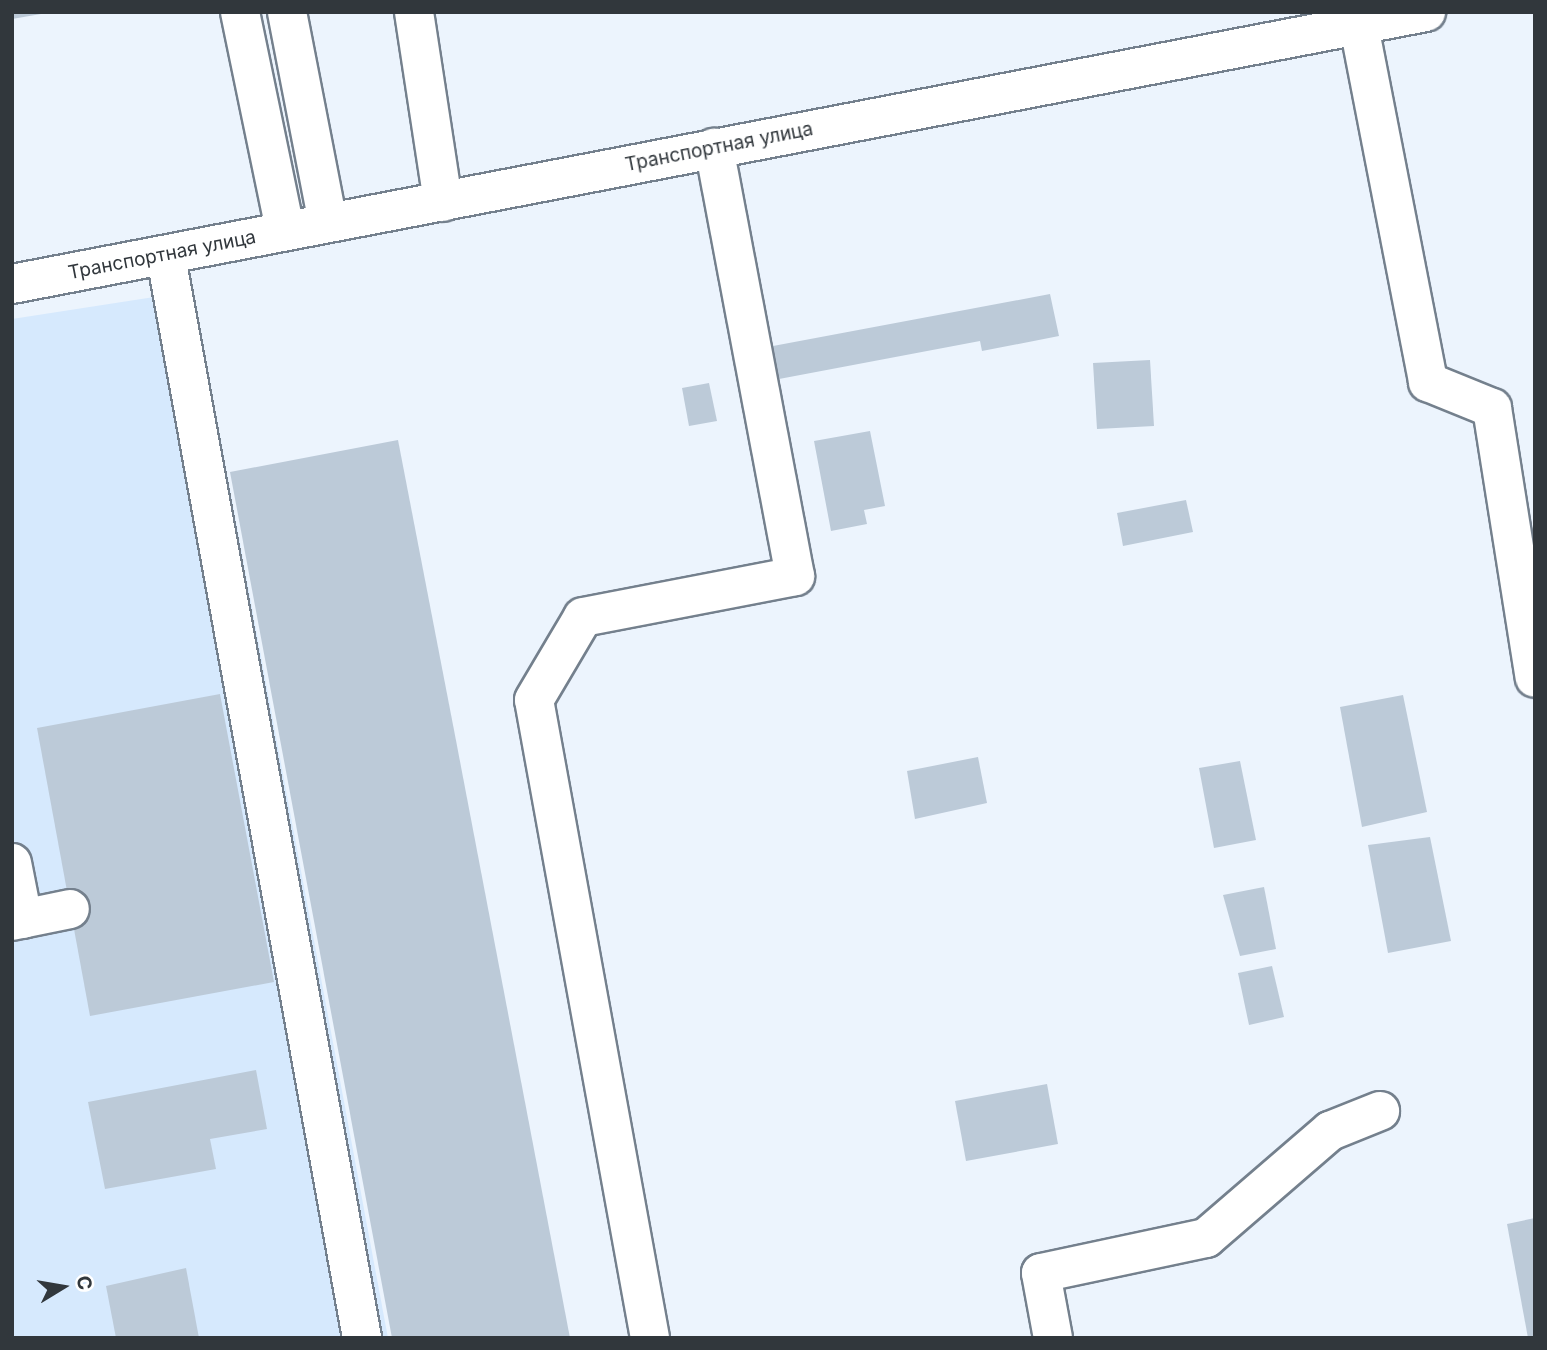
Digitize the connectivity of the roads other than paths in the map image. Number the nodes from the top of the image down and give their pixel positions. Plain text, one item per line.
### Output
1 (240, 12) edge
2 (287, 12) edge
3 (414, 12) edge
4 (1426, 12) edge
5 (1359, 26) junction
6 (714, 148) junction
7 (443, 202) junction
8 (328, 222) junction
9 (285, 230) junction
10 (166, 257) junction
11 (12, 284) edge
12 (1535, 678) edge
13 (12, 863) edge
14 (70, 909) dead end
15 (18, 920) edge
16 (1380, 1111) dead end
17 (362, 1338) edge
18 (650, 1338) edge
19 (1053, 1338) edge

1 - 9 street
2 - 8 street
3 - 7 street
4 - 5 street, Транспортная улица
5 - 6 street, Транспортная улица
5 - 12 street
6 - 7 street, Транспортная улица
6 - 18 street
7 - 8 street, Транспортная улица
8 - 9 street, Транспортная улица
9 - 10 street, Транспортная улица
10 - 11 street, Транспортная улица
10 - 17 street
13 - 15 street
14 - 15 street
16 - 19 street

